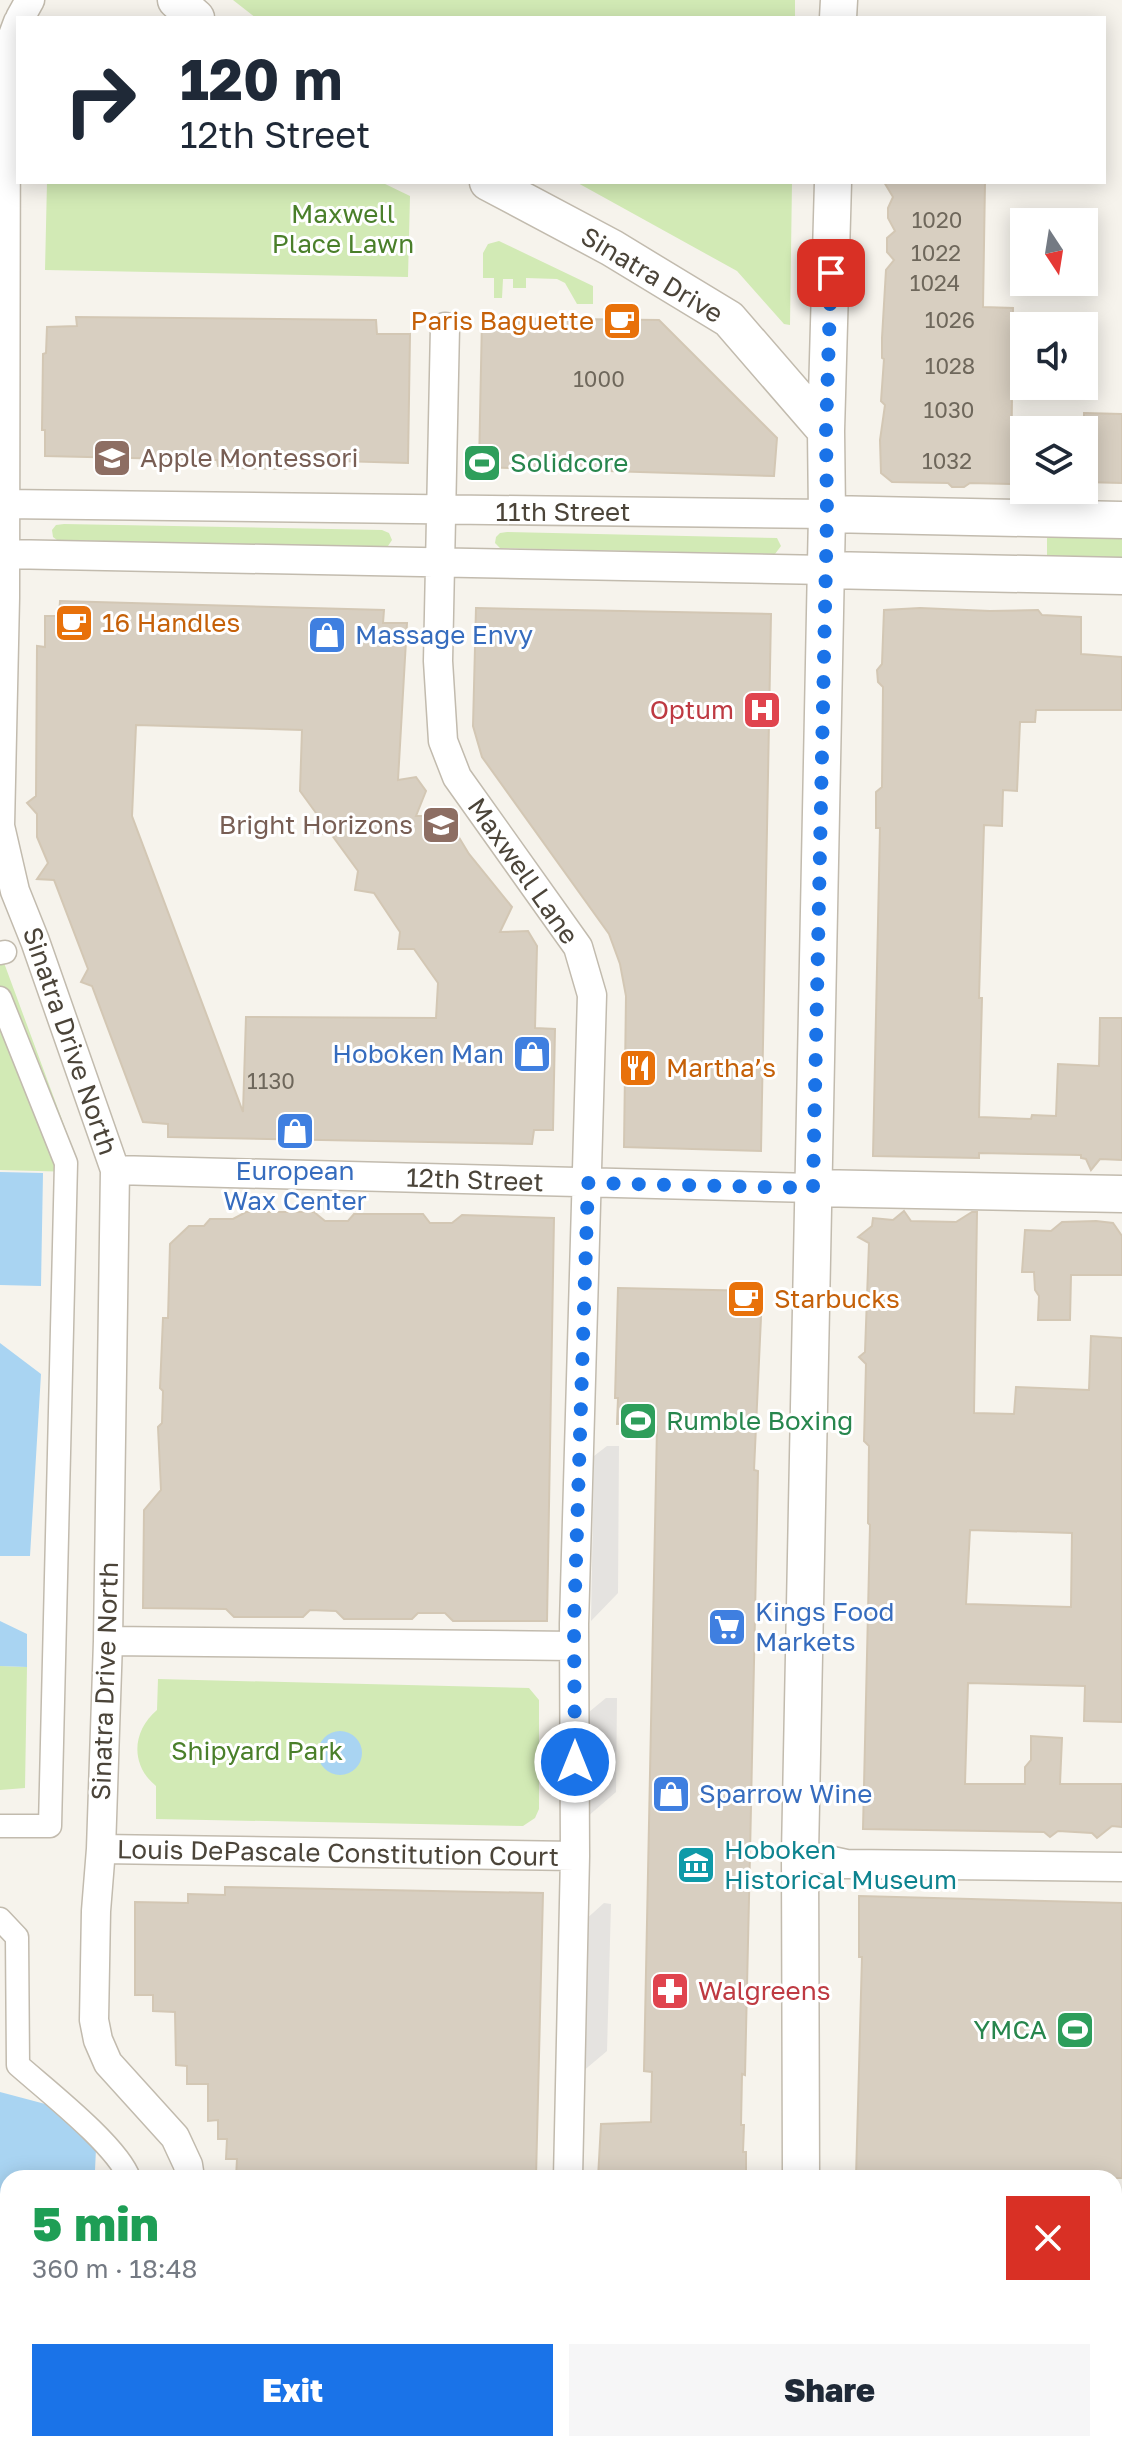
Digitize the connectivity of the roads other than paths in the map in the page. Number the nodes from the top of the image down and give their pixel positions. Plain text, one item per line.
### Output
1 (176, 0) edge
2 (194, 16) edge
3 (16, 28) edge
4 (492, 184) edge
5 (833, 184) edge
6 (445, 327) dead end
7 (826, 431) junction
8 (4, 504) junction
9 (442, 511) junction
10 (827, 514) junction
11 (1122, 520) edge
12 (5, 554) junction
13 (441, 562) junction
14 (826, 570) junction
15 (1122, 576) edge
16 (0, 998) edge
17 (115, 1170) junction
18 (588, 1183) junction
19 (813, 1188) junction
20 (1122, 1194) edge
21 (108, 1641) junction
22 (574, 1646) junction
23 (0, 1826) edge
24 (101, 1849) junction
25 (800, 1854) junction
26 (575, 1856) junction
27 (1122, 1867) edge
28 (0, 1919) edge
29 (125, 2170) edge
30 (189, 2170) edge
31 (568, 2170) edge
32 (801, 2170) edge

1 - 2 street
3 - 8 street, Sinatra Drive North
4 - 7 street, Sinatra Drive
5 - 7 street
6 - 9 street, Maxwell Lane
7 - 10 street
8 - 9 street, 11th Street
8 - 12 street, Sinatra Drive North
9 - 10 street, 11th Street
9 - 13 street, Maxwell Lane
10 - 11 street, 11th Street
10 - 14 street
12 - 13 street, 11th Street
12 - 17 street, Sinatra Drive North
13 - 14 street, 11th Street
13 - 18 street, Maxwell Lane
14 - 15 street, 11th Street
14 - 19 street
16 - 23 street
17 - 18 street, 12th Street
17 - 21 street, Sinatra Drive North
18 - 19 street, 12th Street
18 - 22 street, Maxwell Lane
19 - 20 street, 12th Street
19 - 25 street
21 - 22 street
21 - 24 street, Sinatra Drive North
22 - 26 street, Maxwell Lane
24 - 26 street, Louis DePascale Constitution Court
24 - 30 street, Sinatra Drive North
25 - 27 street
25 - 32 street
26 - 31 street, Maxwell Lane
28 - 29 street

